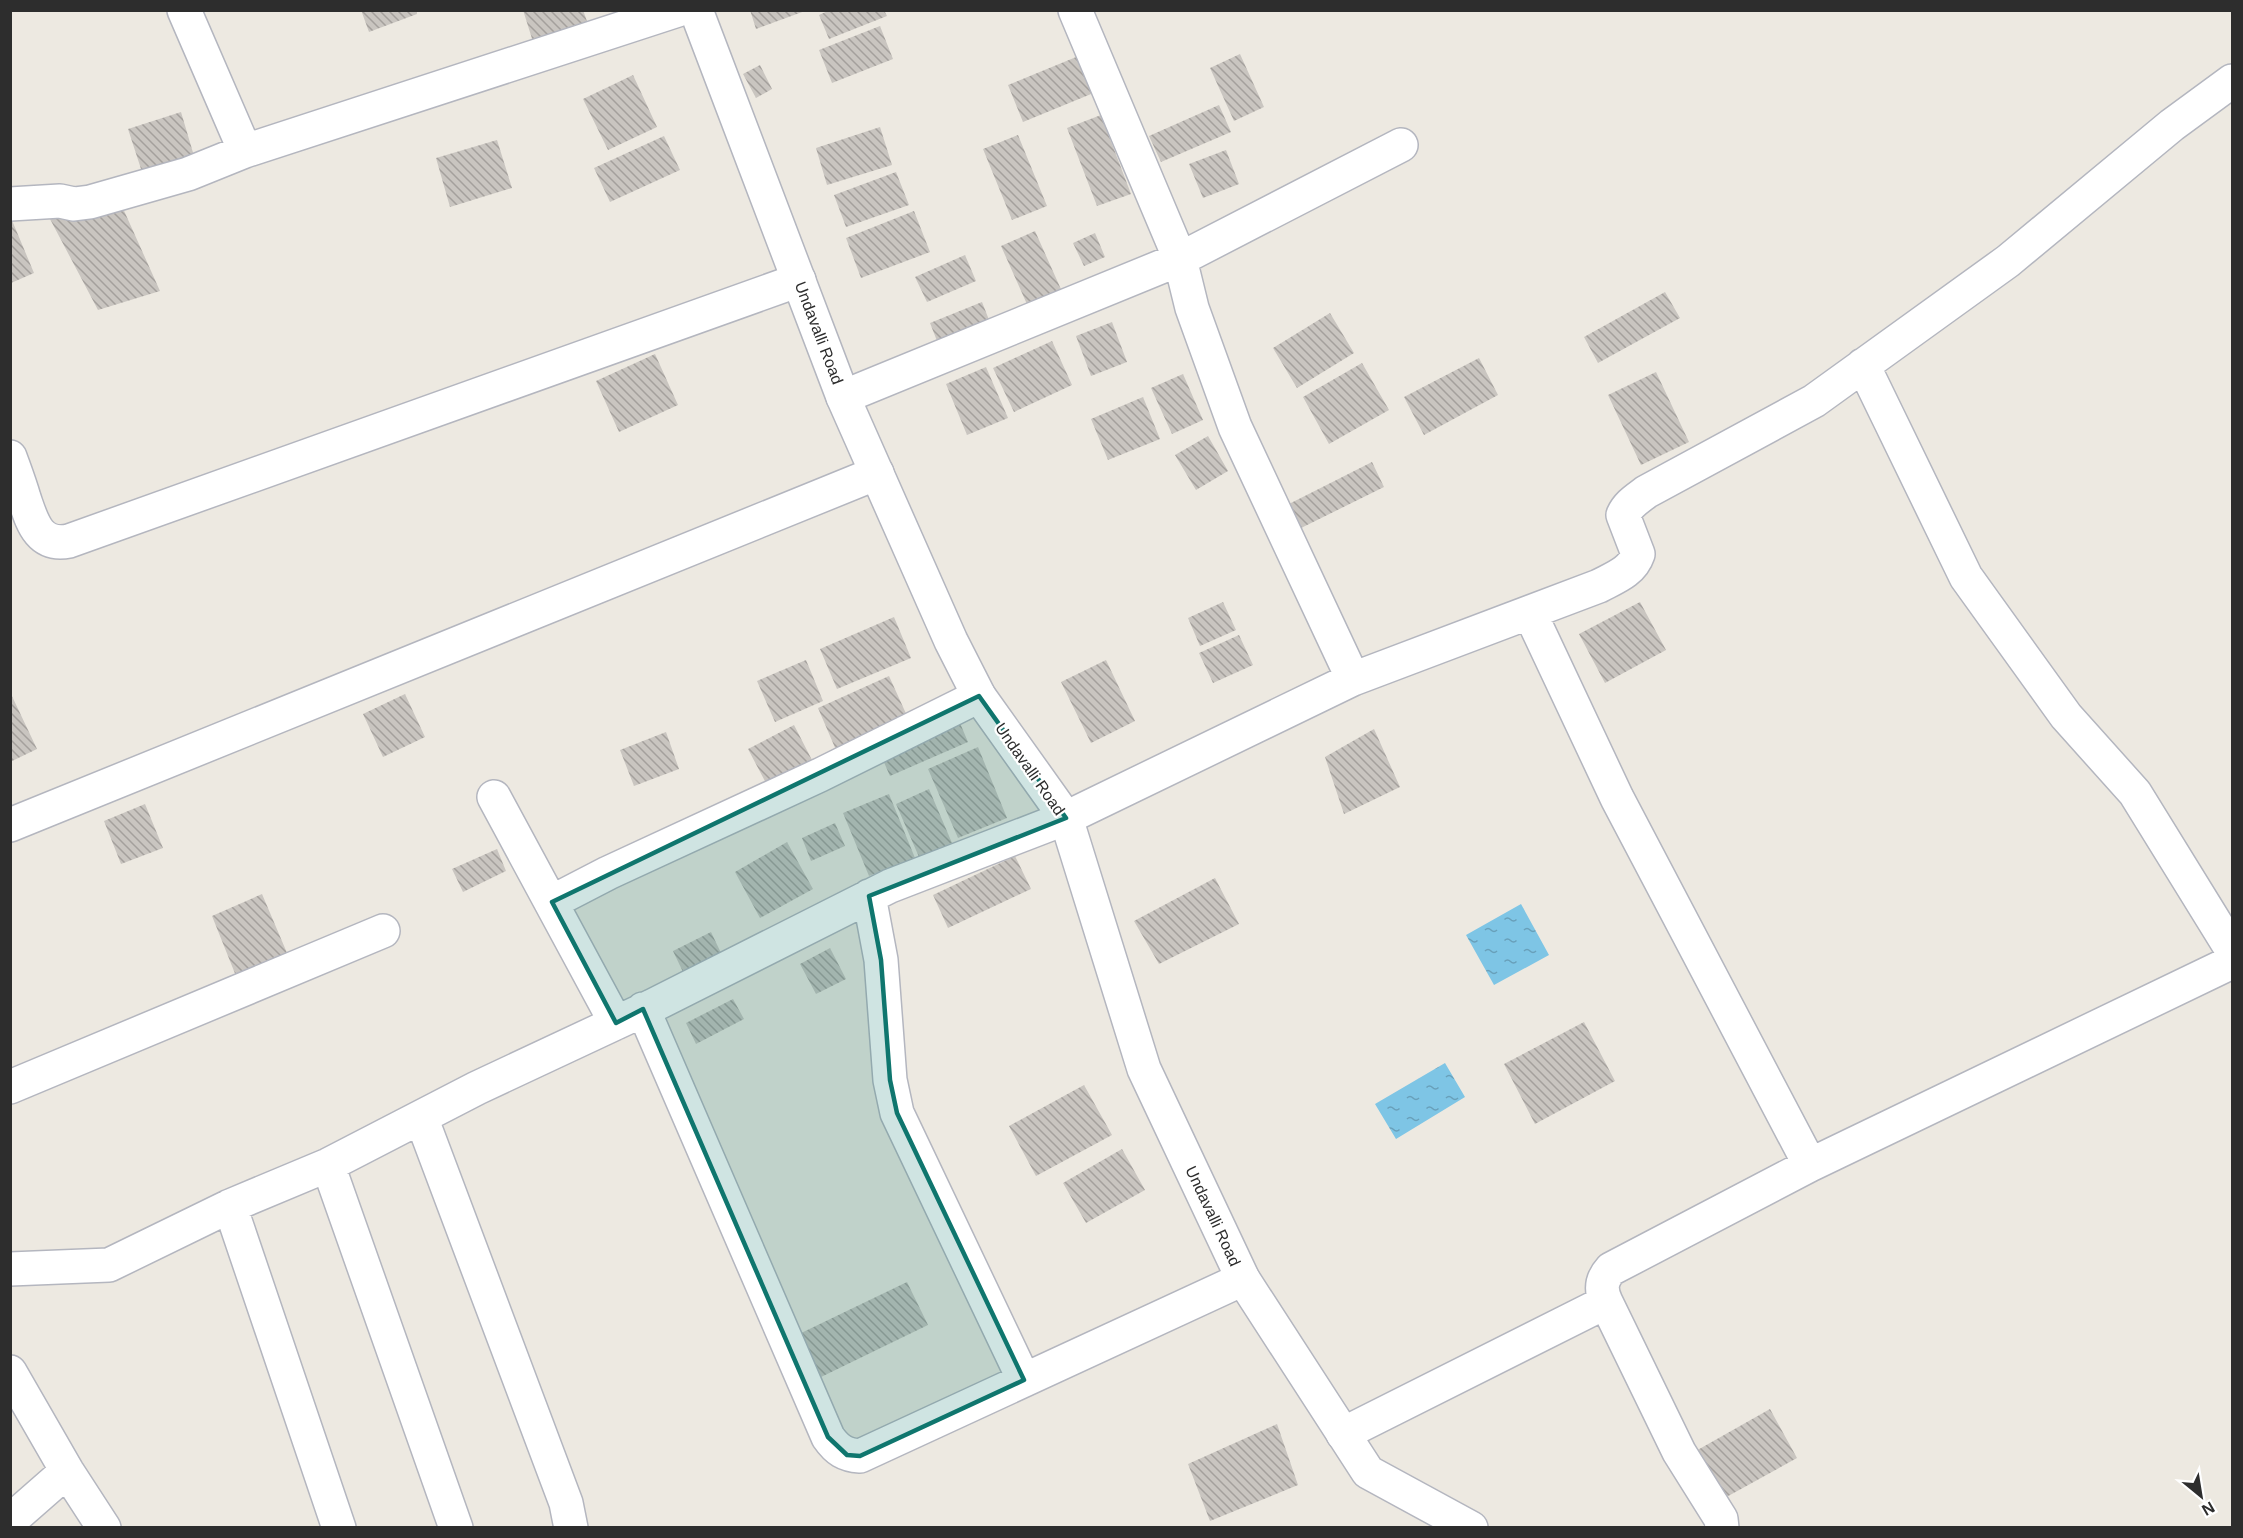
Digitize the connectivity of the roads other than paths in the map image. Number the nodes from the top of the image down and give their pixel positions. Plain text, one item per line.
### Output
1 (184, 10) edge
2 (678, 10) edge
3 (696, 10) edge
4 (1075, 10) edge
5 (2232, 81) edge
6 (1401, 145) dead end
7 (245, 151) junction
8 (10, 204) edge
9 (1180, 260) junction
10 (799, 280) junction
11 (1863, 365) junction
12 (843, 397) junction
13 (10, 457) edge
14 (878, 473) junction
15 (1530, 613) junction
16 (1353, 679) junction
17 (979, 696) junction
18 (494, 797) dead end
19 (1065, 818) junction
20 (10, 825) edge
21 (869, 896) junction
22 (552, 902) junction
23 (382, 931) dead end
24 (2232, 950) edge
25 (2232, 962) edge
26 (630, 1016) junction
27 (10, 1087) edge
28 (420, 1117) junction
29 (328, 1165) junction
30 (1810, 1165) junction
31 (230, 1206) junction
32 (10, 1269) edge
33 (1243, 1279) junction
34 (1606, 1302) junction
35 (10, 1372) edge
36 (1024, 1380) junction
37 (1343, 1434) junction
38 (67, 1471) junction
39 (10, 1521) edge
40 (104, 1527) edge
41 (339, 1527) edge
42 (456, 1527) edge
43 (571, 1527) edge
44 (1471, 1527) edge
45 (1722, 1527) edge

1 - 7 street
2 - 7 street
3 - 10 street, Undavalli Road
4 - 9 street
5 - 11 street
6 - 9 street
7 - 8 street
9 - 12 street
9 - 16 street
10 - 12 street, Undavalli Road
10 - 13 street
11 - 15 street
11 - 24 street
12 - 14 street, Undavalli Road
14 - 17 street, Undavalli Road
14 - 20 street
15 - 16 street
15 - 30 street
16 - 19 street
17 - 19 street, Undavalli Road
17 - 22 street
18 - 22 street
19 - 21 street
19 - 33 street, Undavalli Road
21 - 26 street
21 - 36 street
22 - 26 street
23 - 27 street
25 - 30 street
26 - 28 street
26 - 36 street
28 - 29 street
28 - 43 street
29 - 31 street
29 - 42 street
30 - 34 street
31 - 32 street
31 - 41 street
33 - 36 street
33 - 37 street, Undavalli Road
34 - 37 street
34 - 45 street
35 - 38 street
37 - 44 street, Undavalli Road
38 - 39 street
38 - 40 street

